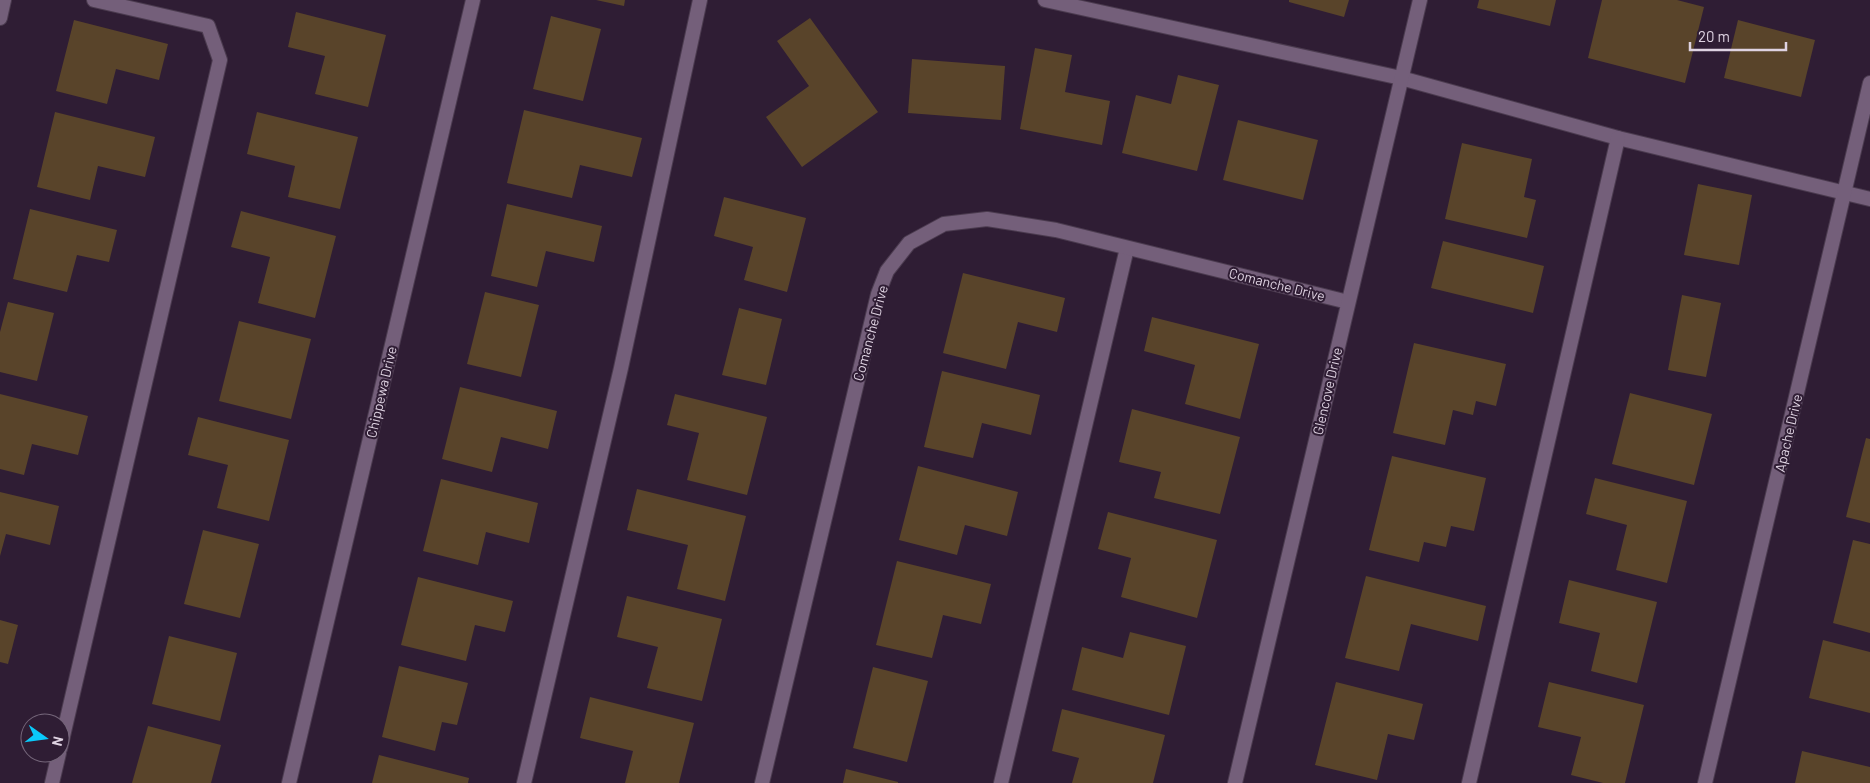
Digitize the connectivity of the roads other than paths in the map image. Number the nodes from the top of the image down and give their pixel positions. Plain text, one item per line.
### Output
1 (4, 0) edge
2 (94, 0) edge
3 (473, 0) edge
4 (700, 0) edge
5 (1045, 0) edge
6 (1420, 0) edge
7 (0, 18) edge
8 (1401, 78) junction
9 (1870, 83) edge
10 (1618, 138) junction
11 (1844, 193) junction
12 (1870, 200) edge
13 (1127, 248) junction
14 (1348, 302) junction
15 (68, 713) edge
16 (57, 763) edge
17 (52, 783) edge
18 (289, 783) edge
19 (524, 783) edge
20 (762, 783) edge
21 (1001, 783) edge
22 (1235, 783) edge
23 (1469, 783) edge
24 (1705, 783) edge

1 - 7 street
2 - 15 street
3 - 18 street, Chippewa Drive
4 - 19 street
5 - 8 street
6 - 8 street, Glencove Drive
8 - 10 street
8 - 14 street, Glencove Drive
9 - 11 street, Apache Drive
10 - 11 street
10 - 23 street
11 - 12 street
11 - 24 street, Apache Drive
13 - 14 street, Comanche Drive
13 - 20 street, Comanche Drive
13 - 21 street
14 - 22 street, Glencove Drive
16 - 17 street

